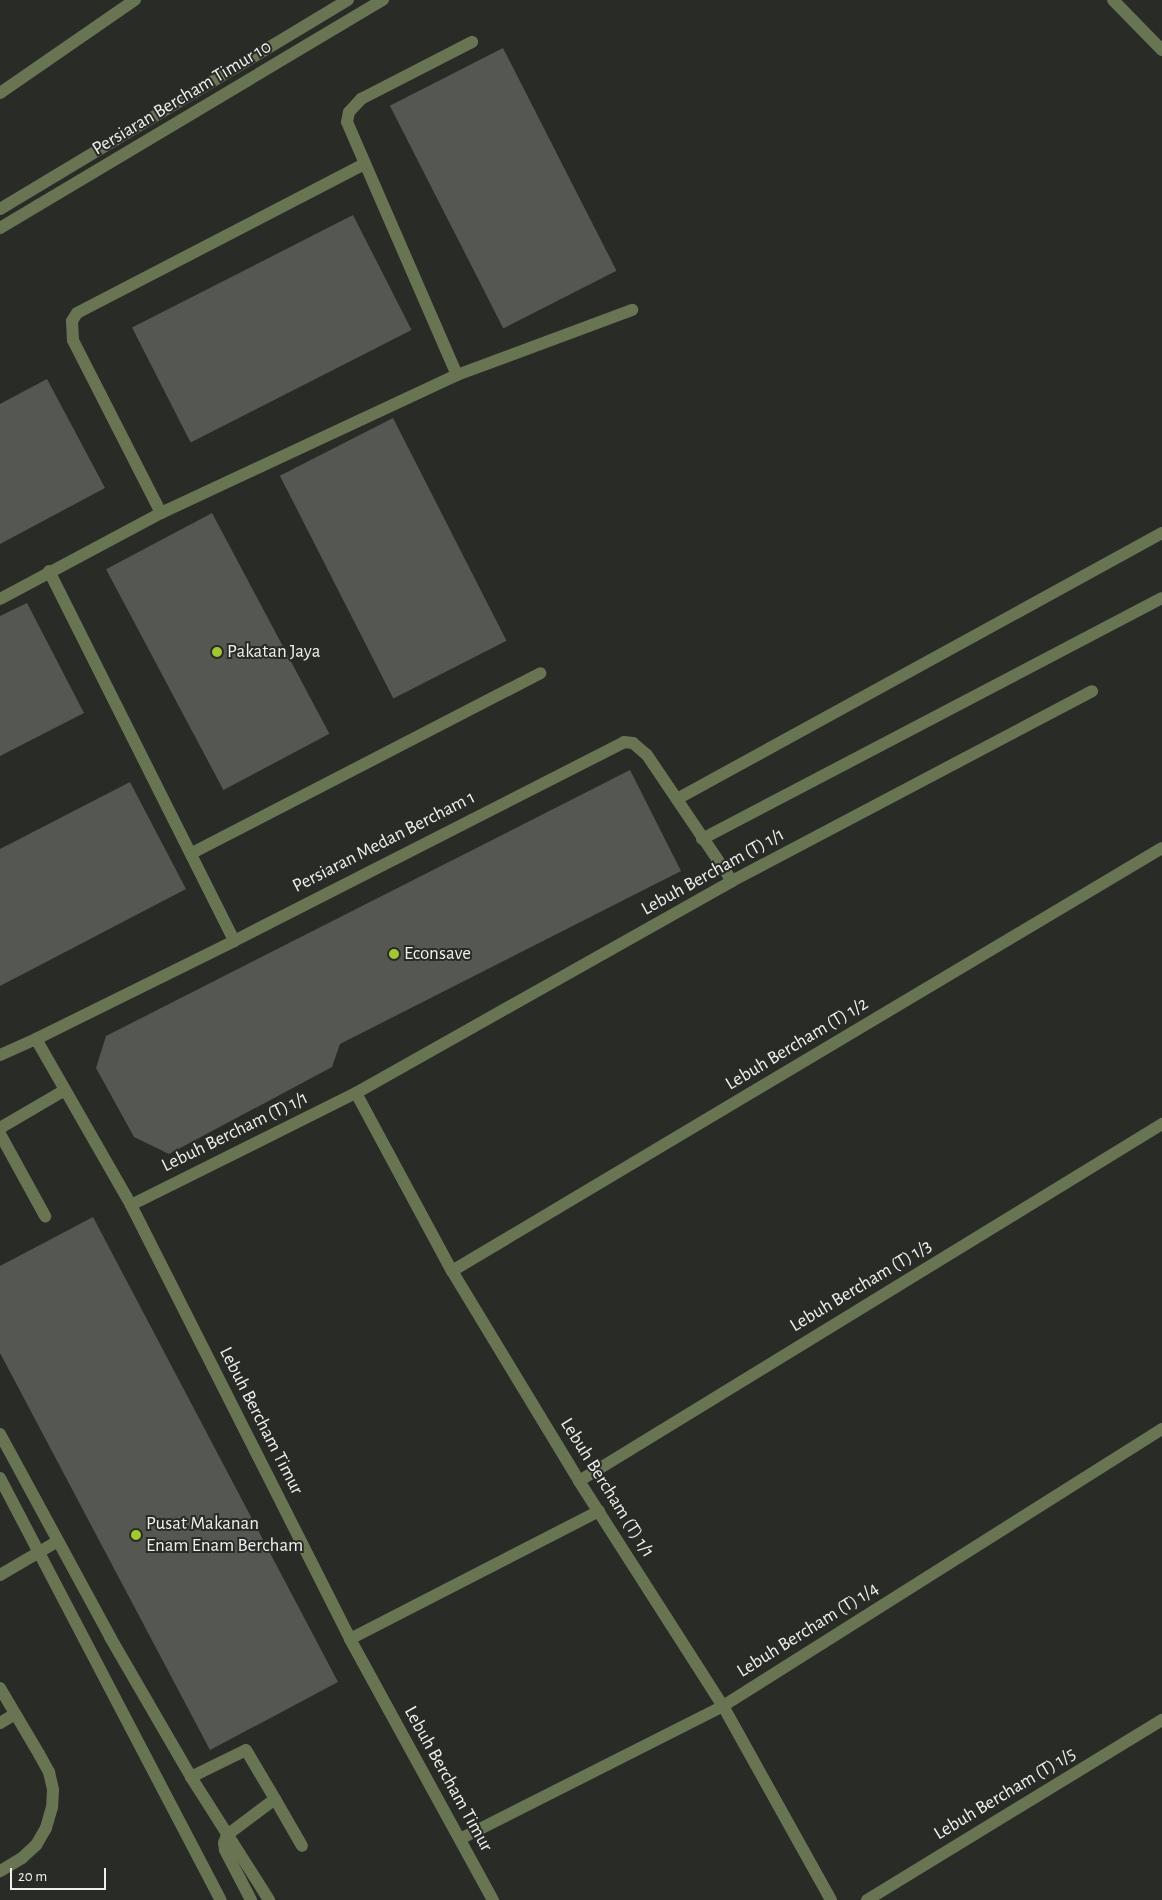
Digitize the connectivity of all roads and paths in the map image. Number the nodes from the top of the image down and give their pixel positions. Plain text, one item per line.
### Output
1 (135, 0) edge
2 (348, 0) edge
3 (383, 0) edge
4 (1113, 0) edge
5 (472, 42) dead end
6 (1162, 50) edge
7 (0, 93) edge
8 (365, 164) junction
9 (0, 209) edge
10 (0, 228) edge
11 (632, 310) dead end
12 (456, 375) junction
13 (161, 513) junction
14 (1162, 533) edge
15 (50, 571) junction
16 (1162, 598) edge
17 (0, 599) edge
18 (540, 674) dead end
19 (1092, 691) dead end
20 (676, 799) junction
21 (702, 839) junction
22 (1162, 848) edge
23 (192, 853) junction
24 (732, 881) junction
25 (234, 941) junction
26 (36, 1039) junction
27 (0, 1055) edge
28 (66, 1090) junction
29 (356, 1093) junction
30 (1162, 1124) edge
31 (0, 1128) edge
32 (0, 1134) edge
33 (131, 1205) junction
34 (46, 1216) dead end
35 (452, 1271) junction
36 (1162, 1429) edge
37 (0, 1434) edge
38 (0, 1478) edge
39 (579, 1481) junction
40 (599, 1511) junction
41 (58, 1541) junction
42 (38, 1552) junction
43 (0, 1575) edge
44 (350, 1639) junction
45 (0, 1688) edge
46 (723, 1706) junction
47 (16, 1714) junction
48 (1162, 1720) edge
49 (0, 1723) edge
50 (191, 1777) junction
51 (275, 1799) junction
52 (227, 1835) junction
53 (460, 1839) junction
54 (302, 1846) dead end
55 (0, 1871) edge
56 (218, 1898) edge
57 (875, 1898) edge
58 (251, 1900) edge
59 (269, 1900) edge
60 (493, 1900) edge
61 (831, 1900) edge

1 - 7 street
2 - 9 street, Persiaran Bercham Timur 10
3 - 10 street, Persiaran Bercham Timur 10
4 - 6 street
5 - 8 street
8 - 12 street
8 - 13 street
11 - 12 street
12 - 13 street
13 - 15 street
14 - 20 street
15 - 17 street
15 - 23 street
16 - 21 street
18 - 23 street
19 - 24 street, Lebuh Bercham (T) 1/1
20 - 21 street, Persiaran Medan Bercham 1
20 - 25 street, Persiaran Medan Bercham 1
21 - 24 street, Persiaran Medan Bercham 1
22 - 35 street, Lebuh Bercham (T) 1/2
23 - 25 street
24 - 29 street, Lebuh Bercham (T) 1/1
25 - 26 street, Persiaran Medan Bercham 1
26 - 27 street, Persiaran Medan Bercham 1
26 - 28 street, Lebuh Bercham Timur
28 - 31 street
28 - 33 street, Lebuh Bercham Timur
29 - 33 street, Lebuh Bercham (T) 1/1
29 - 35 street, Lebuh Bercham (T) 1/1
30 - 39 street, Lebuh Bercham (T) 1/3
32 - 34 street
33 - 44 street, Lebuh Bercham Timur
35 - 39 street, Lebuh Bercham (T) 1/1
36 - 46 street, Lebuh Bercham (T) 1/4
37 - 41 street
38 - 42 street
39 - 40 street, Lebuh Bercham (T) 1/1
40 - 44 street
40 - 46 street, Lebuh Bercham (T) 1/1
41 - 42 street
41 - 50 street
42 - 43 street
42 - 56 street
44 - 53 street, Lebuh Bercham Timur
45 - 47 street
46 - 53 street, Lebuh Bercham (T) 1/4
46 - 61 street, Lebuh Bercham (T) 1/1
47 - 49 street
47 - 55 street
48 - 57 street, Lebuh Bercham (T) 1/5
50 - 51 street
50 - 52 street
51 - 52 street
51 - 54 street
52 - 58 street
52 - 59 street
53 - 60 street, Lebuh Bercham Timur

